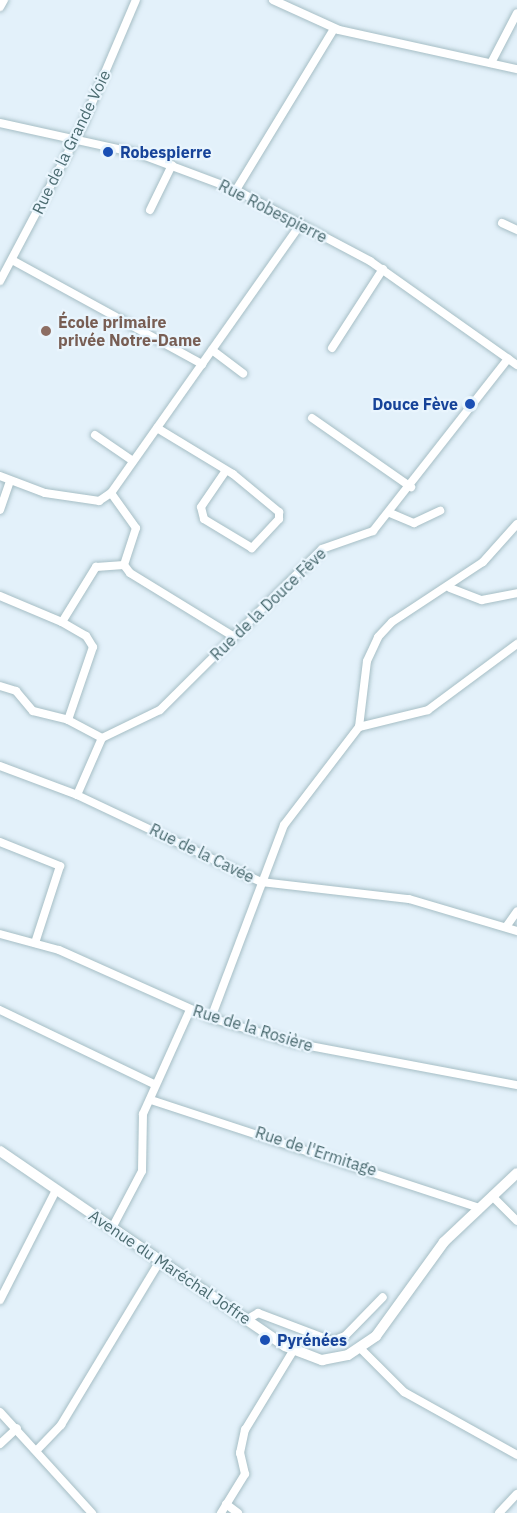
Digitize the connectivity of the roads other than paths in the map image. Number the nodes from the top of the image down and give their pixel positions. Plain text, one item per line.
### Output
1 (3, 0) edge
2 (136, 0) edge
3 (273, 0) edge
4 (0, 7) edge
5 (517, 13) edge
6 (334, 29) junction
7 (491, 63) junction
8 (517, 69) edge
9 (0, 123) edge
10 (73, 140) junction
11 (171, 165) junction
12 (236, 190) junction
13 (150, 210) dead end
14 (502, 222) dead end
15 (301, 224) junction
16 (517, 230) edge
17 (12, 260) junction
18 (383, 269) junction
19 (0, 281) edge
20 (332, 348) dead end
21 (212, 351) junction
22 (508, 359) junction
23 (202, 364) junction
24 (517, 364) edge
25 (243, 374) dead end
26 (312, 418) dead end
27 (157, 428) junction
28 (95, 435) dead end
29 (133, 461) junction
30 (225, 472) junction
31 (0, 476) edge
32 (10, 481) junction
33 (411, 487) junction
34 (111, 493) junction
35 (0, 510) edge
36 (440, 511) dead end
37 (390, 513) junction
38 (517, 524) edge
39 (124, 565) junction
40 (450, 588) junction
41 (517, 593) edge
42 (0, 596) edge
43 (62, 622) junction
44 (233, 636) junction
45 (517, 644) edge
46 (0, 686) edge
47 (68, 720) junction
48 (359, 727) junction
49 (102, 738) junction
50 (0, 766) edge
51 (77, 795) junction
52 (0, 842) edge
53 (261, 882) junction
54 (517, 911) edge
55 (506, 927) junction
56 (517, 931) edge
57 (0, 934) edge
58 (35, 943) junction
59 (0, 1010) edge
60 (190, 1010) junction
61 (211, 1018) junction
62 (154, 1084) junction
63 (517, 1085) edge
64 (151, 1100) junction
65 (0, 1151) edge
66 (517, 1173) edge
67 (56, 1190) junction
68 (492, 1196) junction
69 (479, 1208) junction
70 (517, 1221) edge
71 (112, 1228) junction
72 (160, 1261) junction
73 (383, 1297) dead end
74 (0, 1300) edge
75 (246, 1320) junction
76 (361, 1348) junction
77 (292, 1351) junction
78 (0, 1412) edge
79 (17, 1428) junction
80 (0, 1444) edge
81 (37, 1450) junction
82 (517, 1455) edge
83 (517, 1494) edge
84 (226, 1504) junction
85 (84, 1505) junction
86 (78, 1513) edge
87 (92, 1513) edge
88 (221, 1513) edge
89 (238, 1513) edge
90 (499, 1513) edge

1 - 4 street
2 - 10 street, Rue de la Grande Voie
3 - 6 street
5 - 7 street
6 - 7 street
6 - 12 street
7 - 8 street
9 - 10 street, Rue Robespierre
10 - 11 street, Rue Robespierre
10 - 17 street, Rue de la Grande Voie
11 - 12 street, Rue Robespierre
11 - 13 street
12 - 15 street, Rue Robespierre
14 - 16 street
15 - 18 street, Rue Robespierre
15 - 21 street
17 - 19 street, Rue de la Grande Voie
17 - 23 street
18 - 20 street
18 - 22 street, Rue Robespierre
21 - 23 street
21 - 25 street
22 - 24 street, Rue Robespierre
22 - 33 street, Rue de la Douce Fève
23 - 27 street
26 - 33 street
27 - 29 street
27 - 30 street
28 - 29 street
29 - 34 street
30 - 30 street
31 - 32 street
32 - 34 street
32 - 35 street
33 - 37 street, Rue de la Douce Fève
34 - 39 street
36 - 37 street
37 - 44 street, Rue de la Douce Fève
38 - 40 street
39 - 43 street
39 - 44 street
40 - 41 street
40 - 48 street
42 - 43 street
43 - 47 street
44 - 49 street, Rue de la Douce Fève
45 - 48 street
46 - 47 street
47 - 49 street
48 - 53 street
49 - 51 street
50 - 51 street, Rue de la Cavée
51 - 53 street, Rue de la Cavée
52 - 58 street
53 - 55 street, Rue de la Cavée
53 - 61 street
54 - 55 street
55 - 56 street, Rue de la Cavée
57 - 58 street, Rue de la Rosière
58 - 60 street, Rue de la Rosière
59 - 62 street
60 - 61 street, Rue de la Rosière
60 - 62 street
61 - 63 street, Rue de la Rosière
62 - 64 street
64 - 69 street, Rue de l'Ermitage
64 - 71 street
65 - 67 street, Avenue du Maréchal Joffre
66 - 68 street, Avenue du Maréchal Joffre
67 - 71 street, Avenue du Maréchal Joffre
67 - 74 street
68 - 69 street, Avenue du Maréchal Joffre
68 - 70 street
69 - 76 street, Avenue du Maréchal Joffre
71 - 72 street, Avenue du Maréchal Joffre
72 - 75 street, Avenue du Maréchal Joffre
72 - 81 street
73 - 75 street
75 - 77 street, Avenue du Maréchal Joffre
76 - 77 street, Avenue du Maréchal Joffre
76 - 82 street
77 - 84 street
78 - 79 street
79 - 80 street
79 - 81 street
81 - 85 street
83 - 90 street
84 - 88 street
84 - 89 street
85 - 86 street
85 - 87 street

